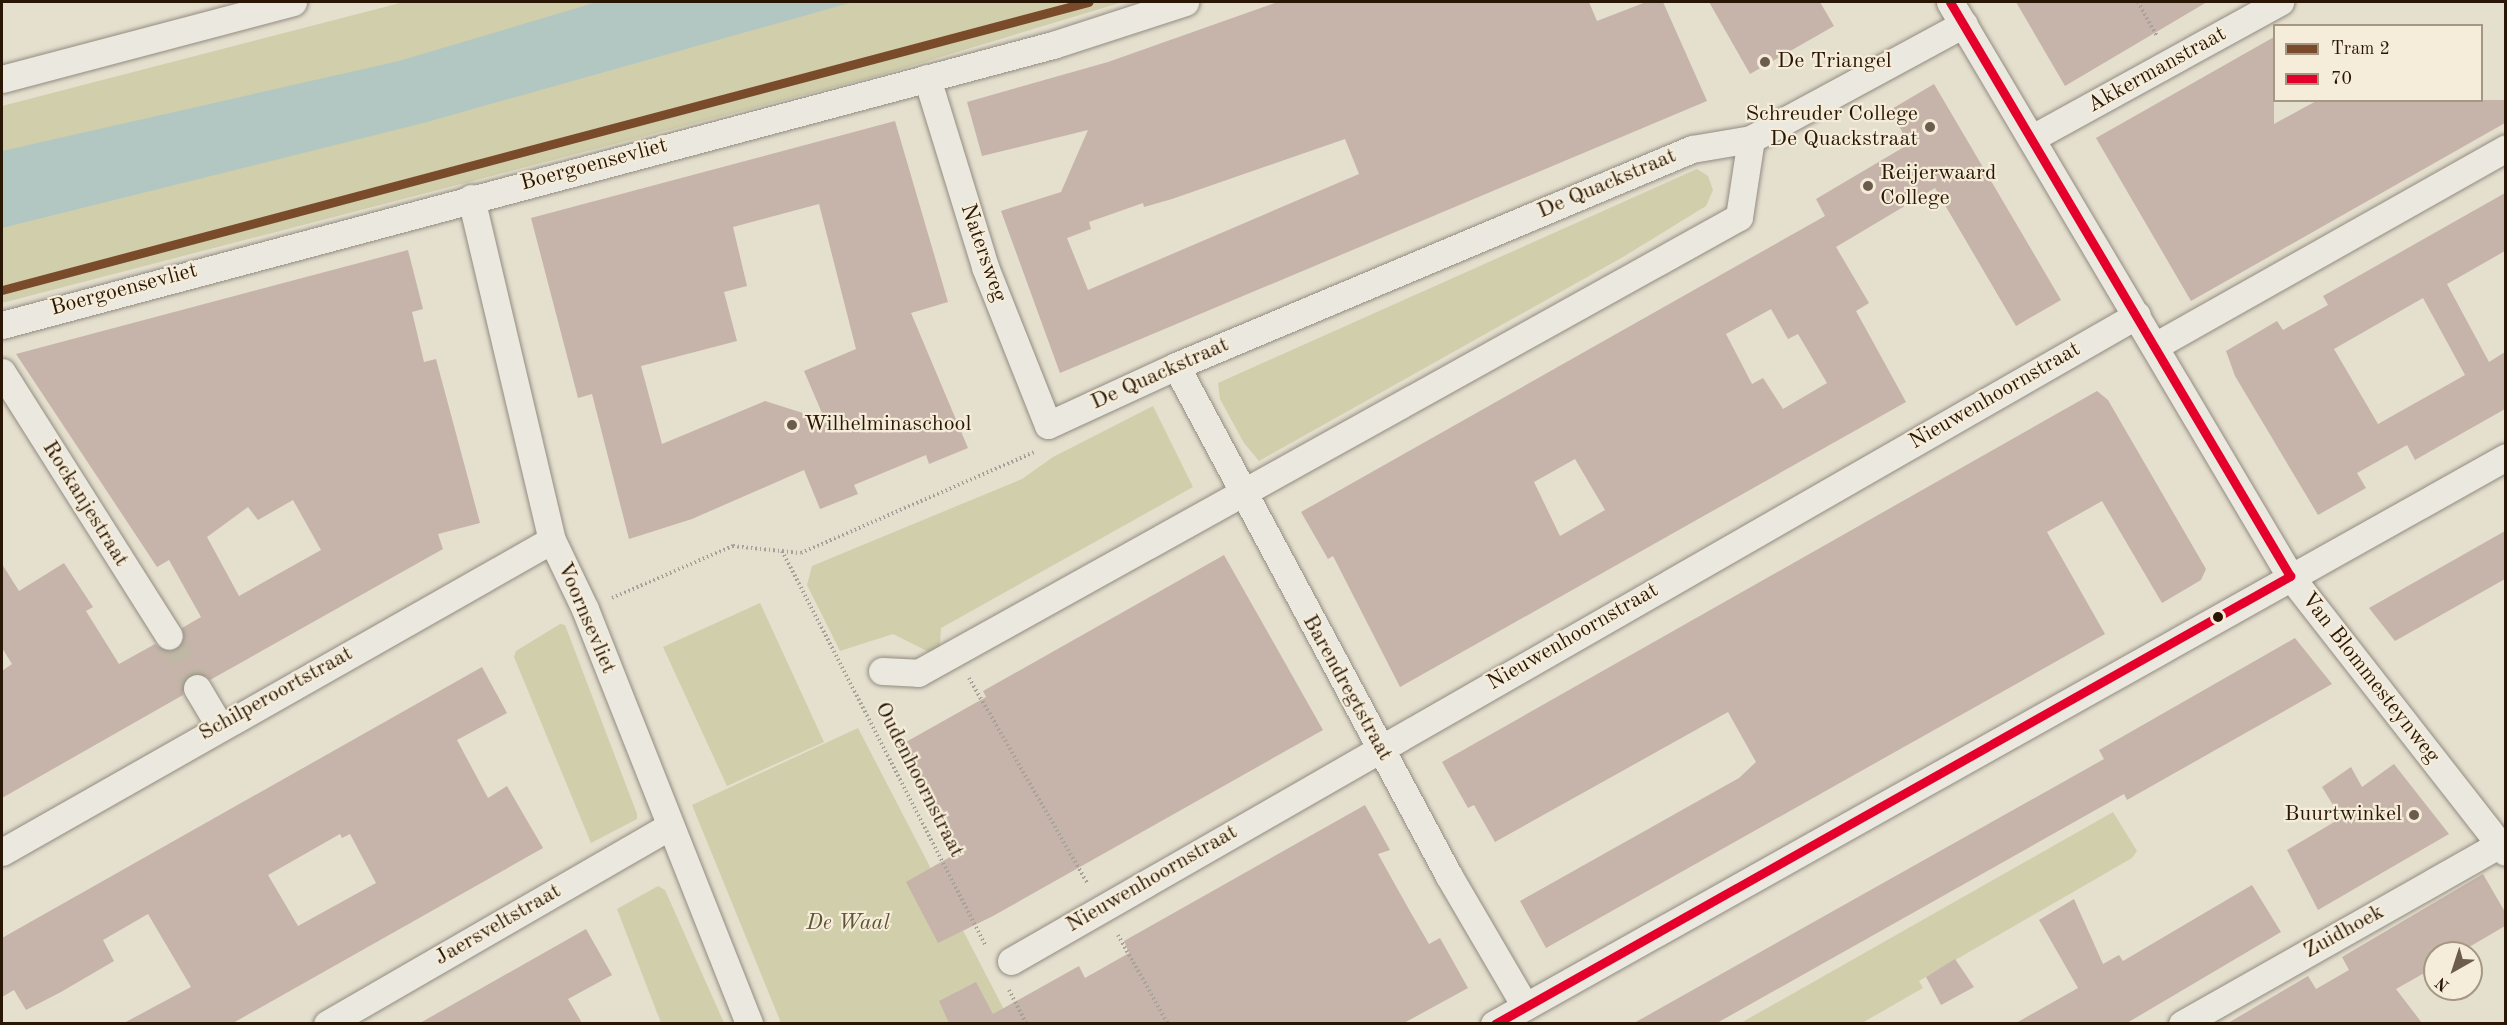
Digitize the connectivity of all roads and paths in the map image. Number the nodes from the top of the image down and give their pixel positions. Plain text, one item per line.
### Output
1 (293, 2) edge
2 (1185, 2) edge
3 (2280, 2) edge
4 (1957, 13) edge
5 (927, 78) junction
6 (2, 79) edge
7 (2034, 137) junction
8 (1751, 139) junction
9 (2505, 148) edge
10 (471, 198) junction
11 (2137, 315) junction
12 (2, 325) edge
13 (2155, 346) junction
14 (1176, 366) junction
15 (2, 372) edge
16 (1048, 425) junction
17 (2505, 457) edge
18 (1240, 492) junction
19 (552, 540) junction
20 (782, 551) junction
21 (2290, 576) junction
22 (585, 609) junction
23 (169, 636) tunnel mouth
24 (882, 671) dead end
25 (967, 675) dead end
26 (197, 687) tunnel mouth
27 (219, 725) junction
28 (1379, 747) junction
29 (670, 826) junction
30 (2504, 846) edge
31 (2, 852) edge
32 (1102, 908) junction
33 (987, 949) dead end
34 (1009, 974) joint
35 (1526, 1006) junction
36 (327, 1023) edge
37 (749, 1023) edge
38 (1026, 1023) edge
39 (1168, 1023) edge
40 (1494, 1023) edge
41 (2182, 1023) edge

1 - 6 street
2 - 5 street, Boergoensevliet
3 - 7 street, Akkermanstraat
4 - 7 street, Van Blommesteynweg
4 - 8 street, De Quackstraat
5 - 10 street, Boergoensevliet
5 - 16 street, Natersweg
7 - 11 street, Van Blommesteynweg
8 - 14 street, De Quackstraat
8 - 18 street
9 - 13 street
10 - 12 street, Boergoensevliet
10 - 19 street, Voornsevliet
11 - 13 street, Van Blommesteynweg
11 - 28 street, Nieuwenhoornstraat
13 - 21 street, Van Blommesteynweg
14 - 16 street, De Quackstraat
14 - 18 street, Barendregtstraat
15 - 23 street, Rockanjestraat
16 - 20 path
17 - 21 street
18 - 24 street
18 - 28 street, Barendregtstraat
19 - 22 street, Voornsevliet
19 - 27 street, Schilperoortstraat
20 - 22 path
20 - 33 path, Oudenhoornstraat
21 - 30 street, Van Blommesteynweg
21 - 35 street
22 - 29 street, Voornsevliet
25 - 32 path
26 - 27 street
27 - 31 street, Schilperoortstraat
28 - 32 street, Nieuwenhoornstraat
28 - 35 street, Barendregtstraat
29 - 36 street, Jaersveltstraat
29 - 37 street, Voornsevliet
30 - 41 street, Zuidhoek
32 - 34 street, Nieuwenhoornstraat
32 - 39 path
34 - 38 path
35 - 40 street

